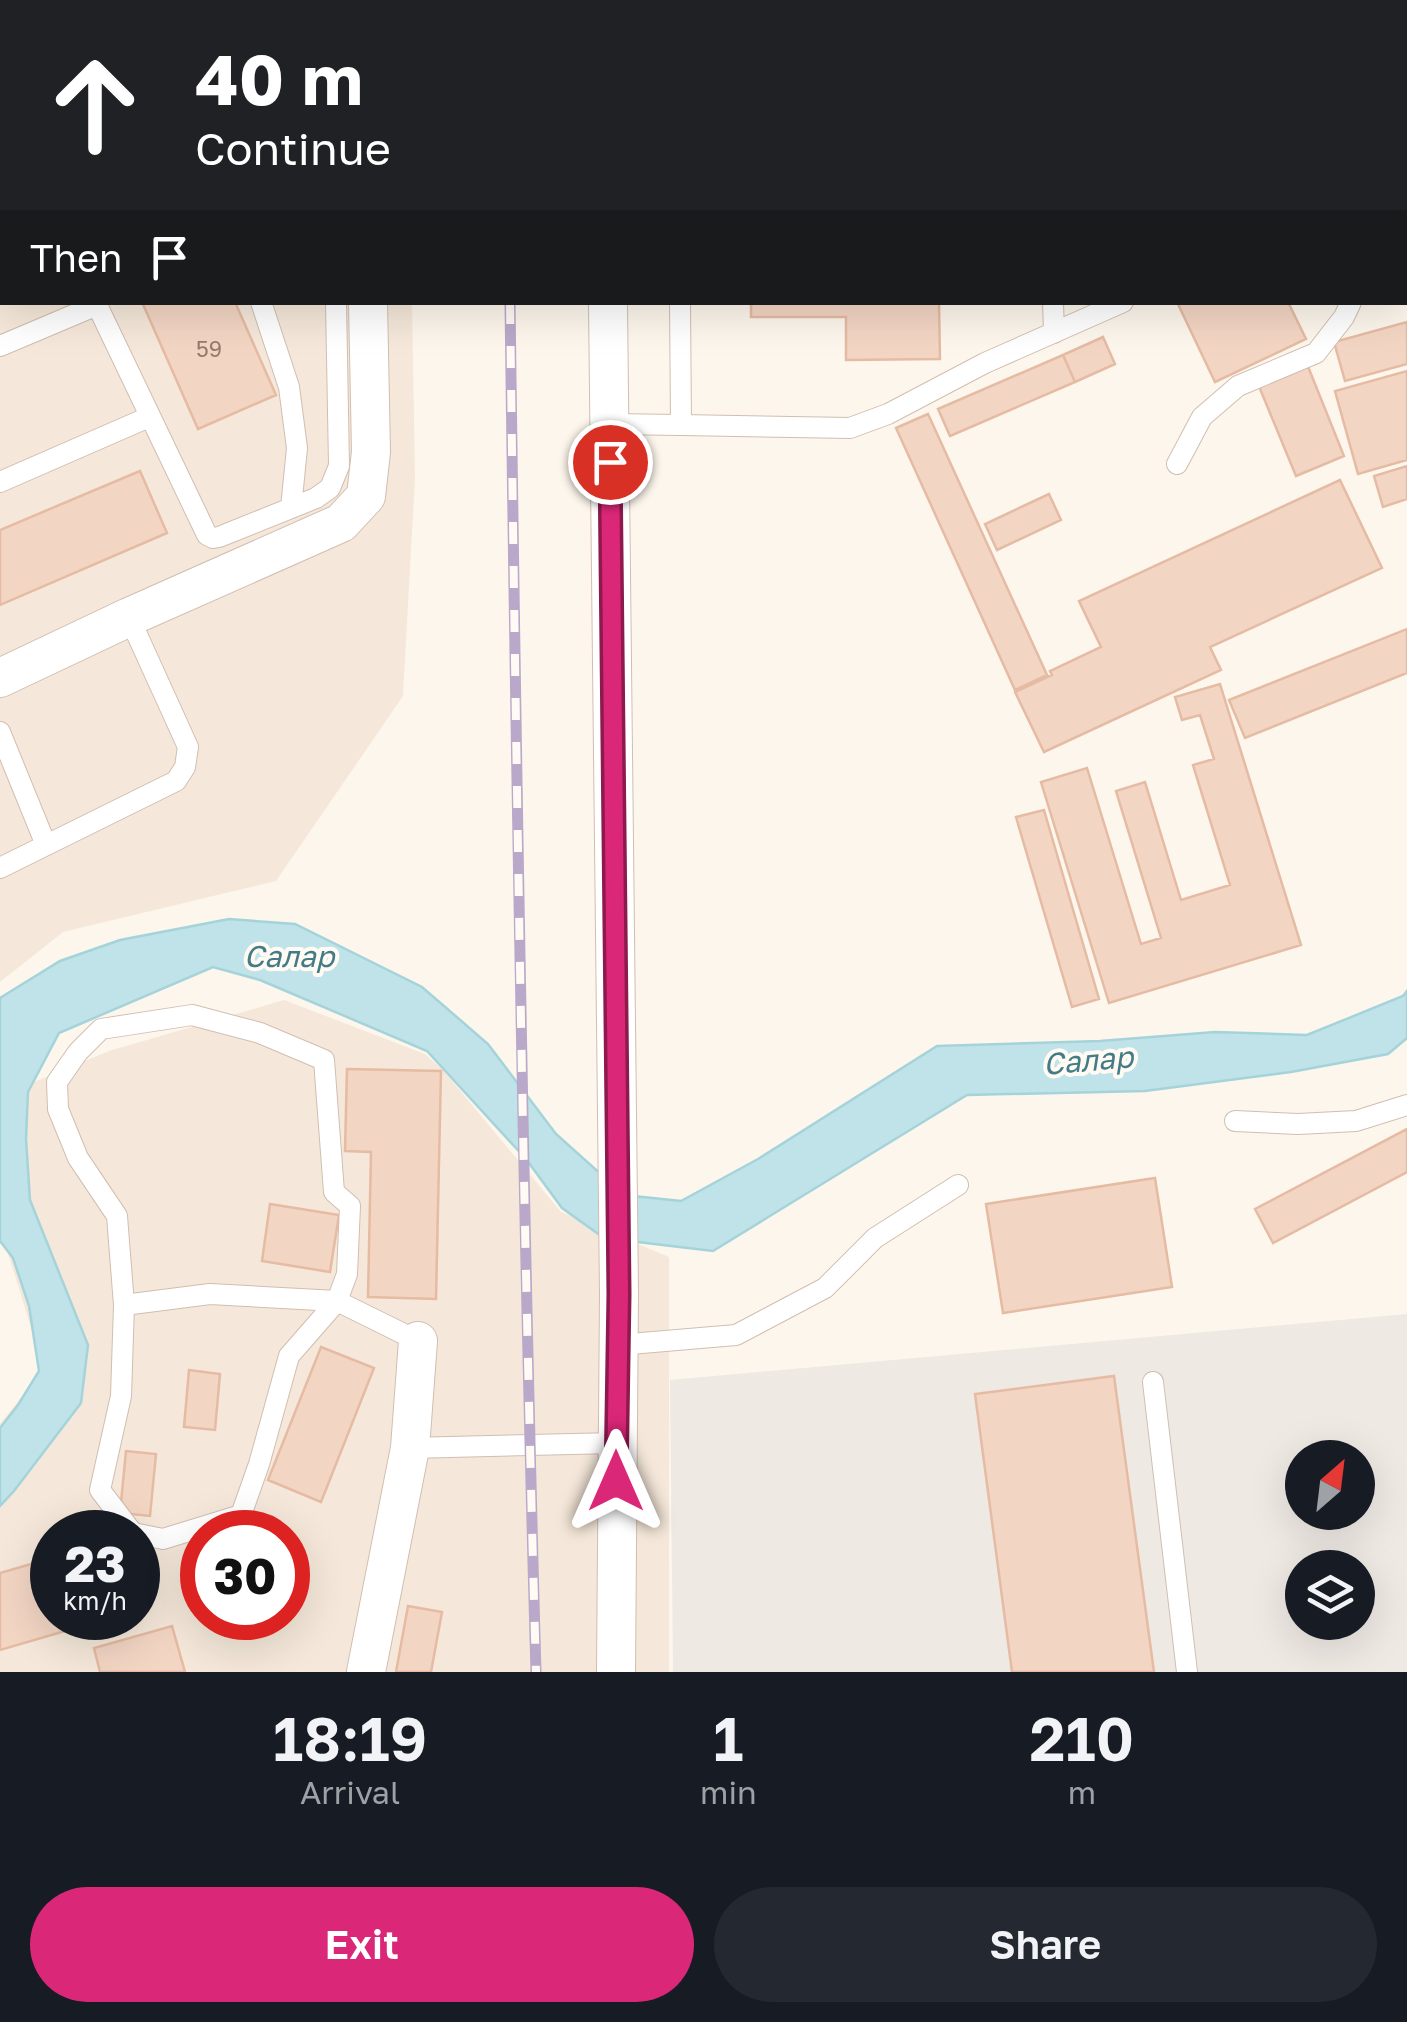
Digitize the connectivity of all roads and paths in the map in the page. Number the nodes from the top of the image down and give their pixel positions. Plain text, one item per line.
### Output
1 (262, 305) edge
2 (336, 305) edge
3 (368, 305) edge
4 (608, 305) edge
5 (680, 305) edge
6 (1053, 305) edge
7 (1116, 305) edge
8 (1349, 305) edge
9 (1054, 333) junction
10 (0, 346) edge
11 (149, 417) junction
12 (609, 424) junction
13 (680, 424) junction
14 (1177, 464) dead end
15 (0, 482) edge
16 (291, 508) junction
17 (130, 617) junction
18 (0, 678) edge
19 (0, 732) edge
20 (46, 845) junction
21 (0, 868) edge
22 (1407, 1105) edge
23 (1235, 1121) dead end
24 (958, 1186) dead end
25 (338, 1301) junction
26 (124, 1305) junction
27 (418, 1341) joint
28 (618, 1345) junction
29 (1152, 1382) dead end
30 (616, 1442) junction
31 (410, 1448) junction
32 (116, 1510) edge
33 (160, 1537) edge
34 (366, 1672) edge
35 (616, 1672) edge
36 (1187, 1672) edge

1 - 16 lane
2 - 16 lane
3 - 17 street
4 - 12 street
5 - 13 lane
6 - 9 lane
7 - 9 lane
8 - 14 lane
9 - 13 lane
10 - 11 lane
11 - 15 lane
11 - 16 lane
12 - 13 lane
12 - 28 street
17 - 18 street
17 - 20 lane
19 - 20 lane
20 - 21 lane
22 - 23 lane
24 - 28 lane
25 - 26 lane
25 - 26 lane
25 - 27 lane
25 - 33 lane
26 - 32 lane
27 - 31 street
28 - 30 street
29 - 36 lane
30 - 31 lane
30 - 35 street
31 - 34 street

